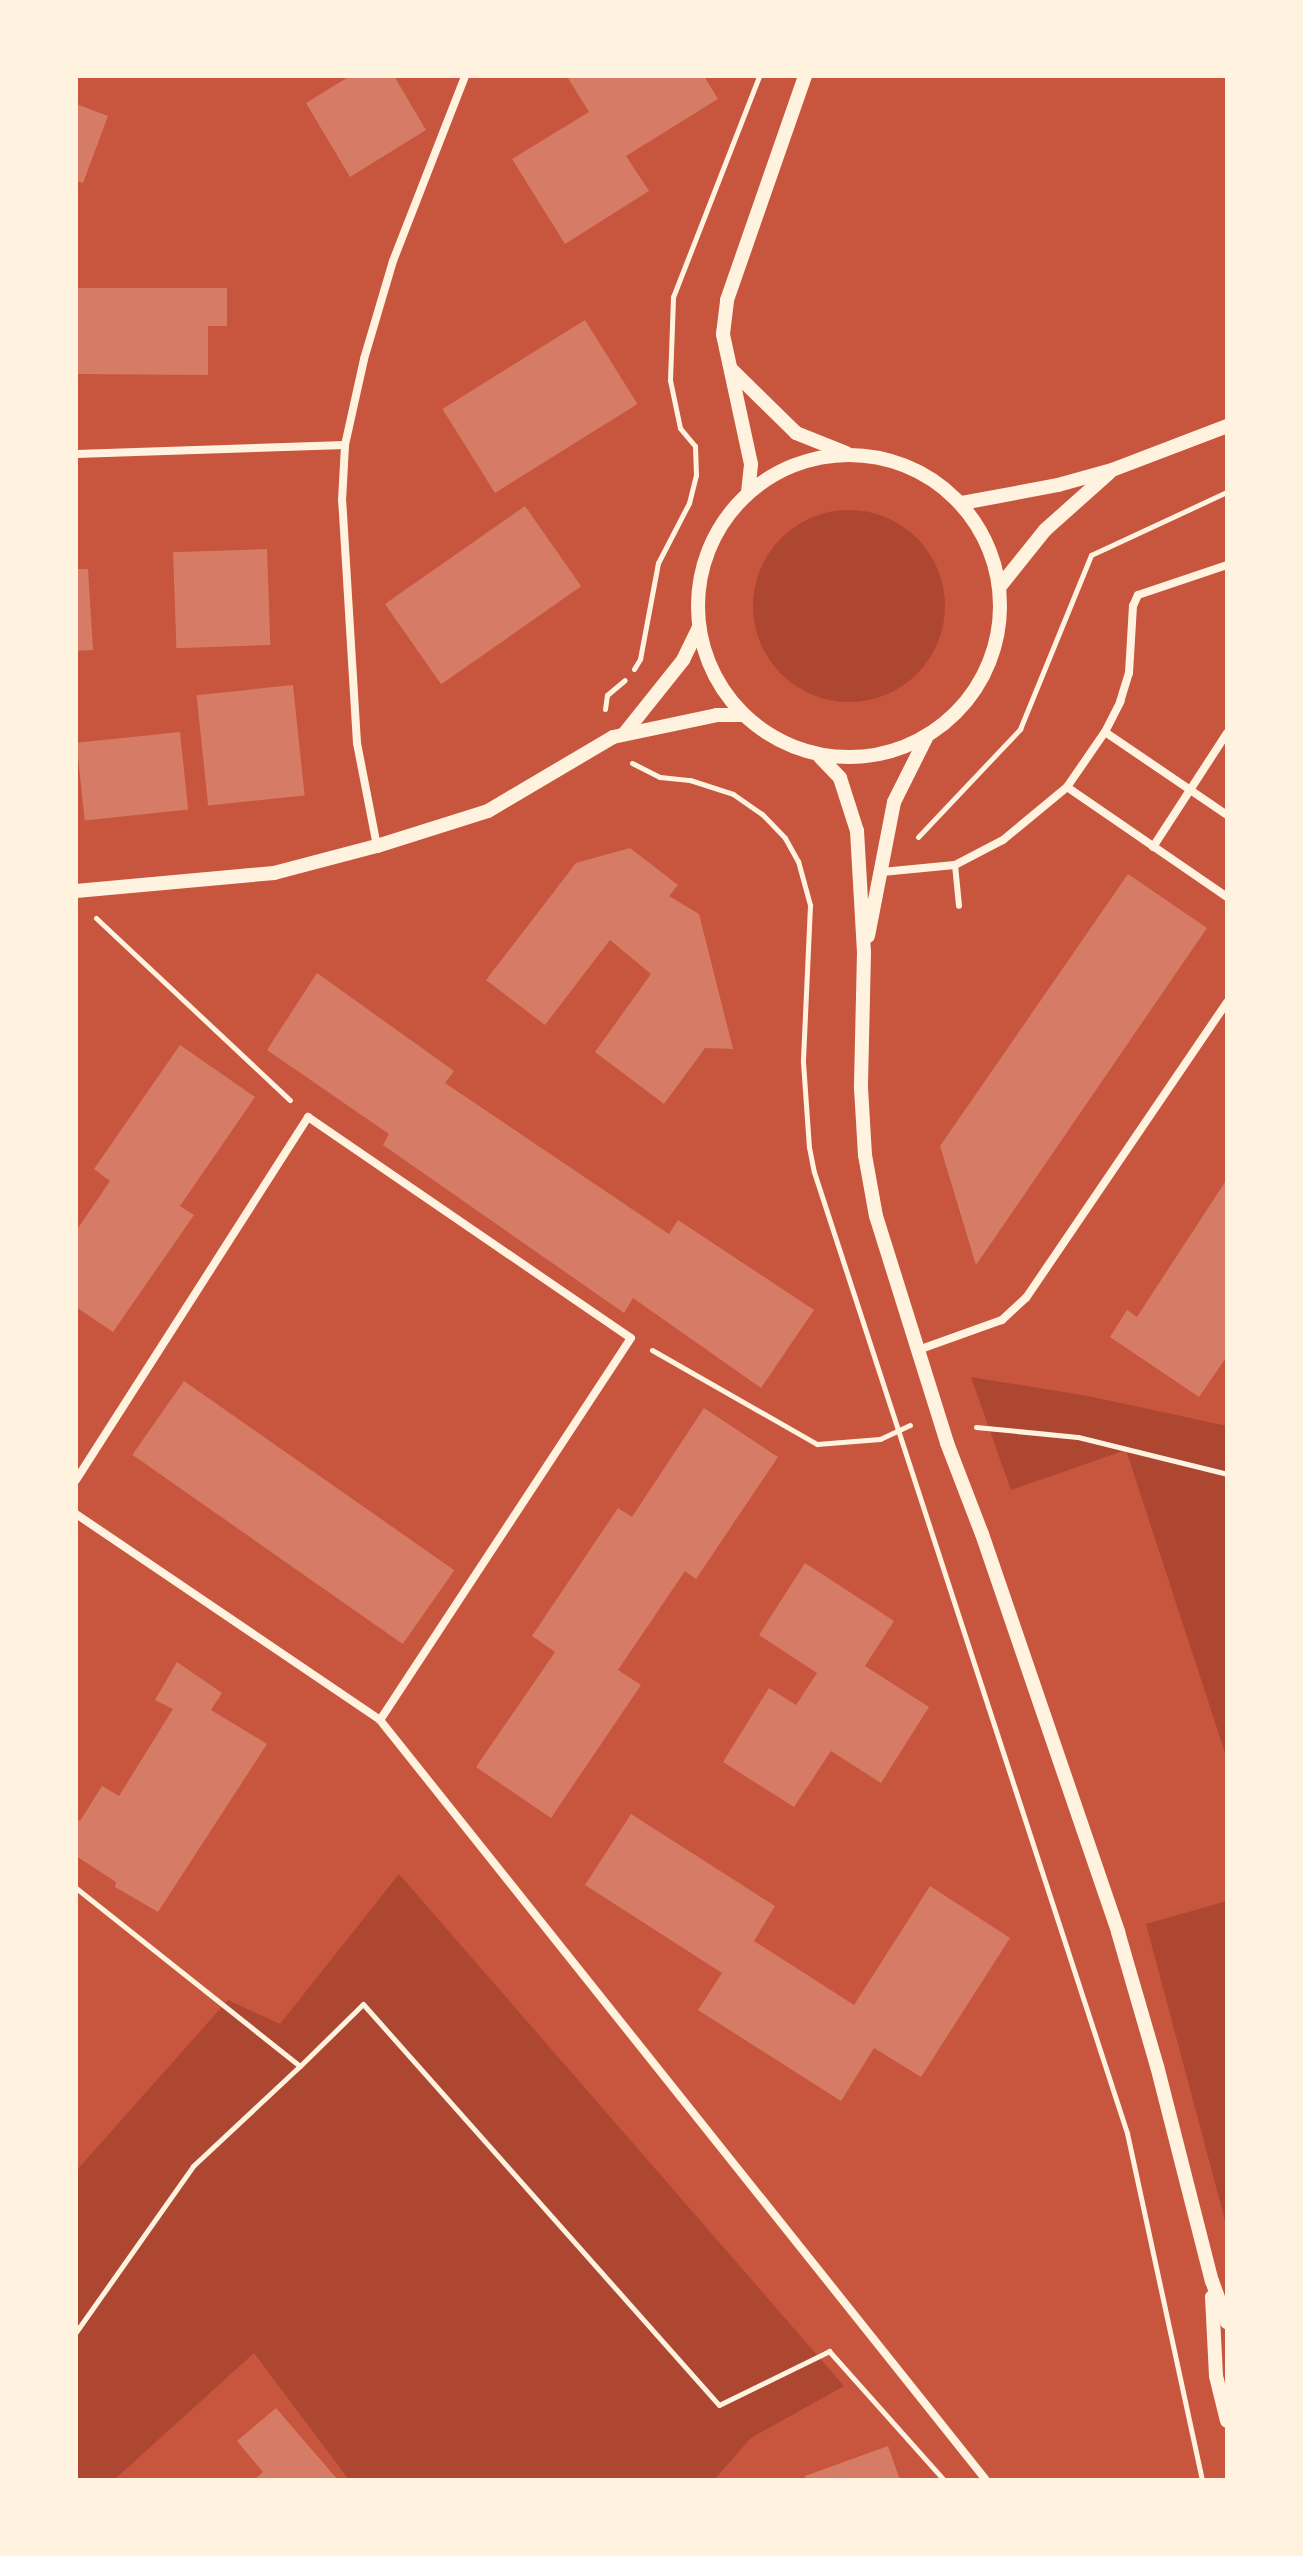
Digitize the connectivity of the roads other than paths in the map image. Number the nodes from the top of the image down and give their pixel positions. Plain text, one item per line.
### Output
1 (465, 76) edge
2 (805, 76) edge
3 (732, 370) junction
4 (1227, 426) edge
5 (345, 445) junction
6 (76, 454) edge
7 (849, 454) junction
8 (1112, 470) junction
9 (748, 493) junction
10 (962, 503) junction
11 (1227, 565) edge
12 (1001, 585) junction
13 (699, 627) junction
14 (742, 715) junction
15 (1105, 732) junction
16 (1227, 733) edge
17 (619, 736) junction
18 (926, 738) junction
19 (820, 757) junction
20 (1067, 787) junction
21 (1193, 791) junction
22 (1227, 815) edge
23 (377, 846) junction
24 (1153, 847) junction
25 (955, 865) junction
26 (882, 872) junction
27 (76, 891) edge
28 (1227, 897) edge
29 (959, 906) dead end
30 (864, 952) junction
31 (1227, 1002) edge
32 (918, 1350) junction
33 (76, 1480) edge
34 (76, 1514) edge
35 (380, 1720) junction
36 (1212, 2281) junction
37 (1227, 2322) edge
38 (1227, 2421) edge
39 (986, 2480) edge

1 - 5 street
2 - 3 street
3 - 7 street
3 - 9 street
4 - 8 street
5 - 6 street
5 - 23 street
7 - 9 street
7 - 10 street
8 - 10 street
8 - 12 street
9 - 13 street
10 - 12 street
11 - 15 street
12 - 18 street
13 - 14 street
13 - 17 street
14 - 17 street
14 - 19 street
15 - 20 street
15 - 21 street
16 - 21 street
17 - 23 street
18 - 19 street
18 - 26 street
19 - 30 street
20 - 24 street
20 - 25 street
21 - 22 street
21 - 24 street
23 - 27 street
24 - 28 street
25 - 26 street
25 - 29 lane
26 - 30 street
30 - 32 street
31 - 32 street
32 - 36 street
33 - 35 street
34 - 35 street
35 - 39 street
36 - 37 street
36 - 38 street

